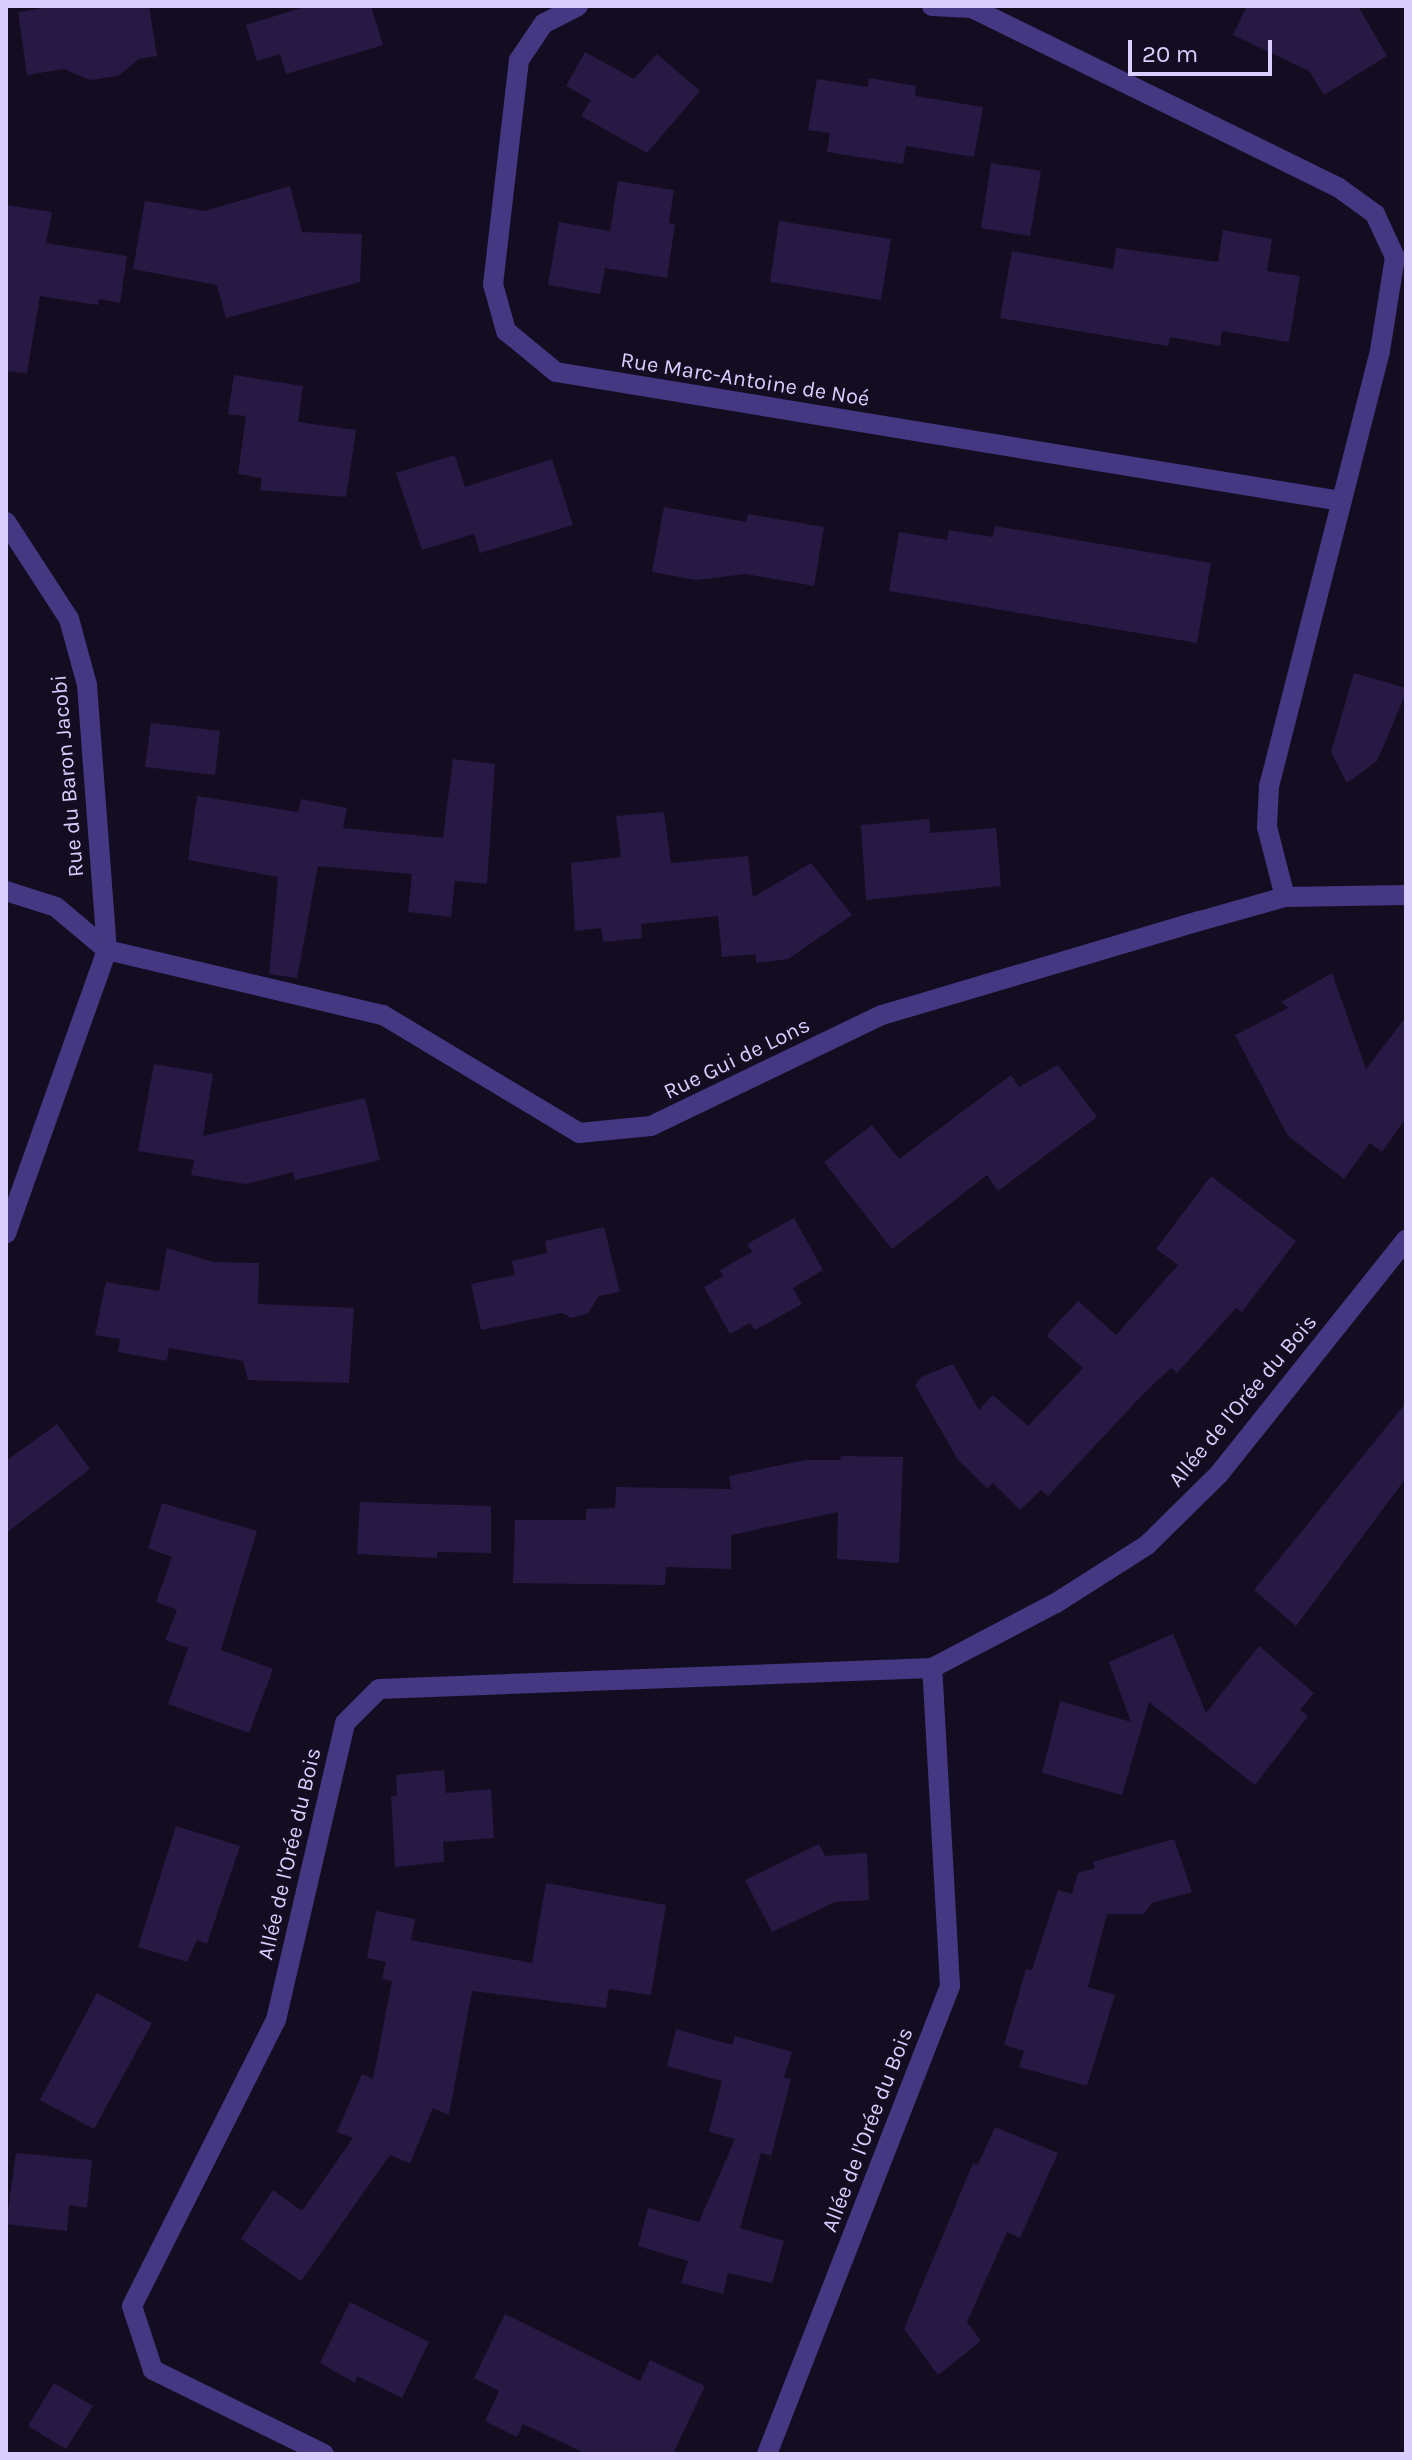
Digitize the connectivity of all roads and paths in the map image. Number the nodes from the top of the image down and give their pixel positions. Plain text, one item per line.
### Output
1 (578, 6) edge
2 (932, 6) edge
3 (1341, 501) junction
4 (6, 522) edge
5 (6, 891) edge
6 (1406, 895) edge
7 (1285, 897) junction
8 (107, 950) junction
9 (6, 1234) edge
10 (1406, 1240) edge
11 (932, 1668) junction
12 (324, 2454) edge
13 (767, 2454) edge

1 - 3 street, Rue Marc-Antoine de Noé
2 - 3 street
3 - 7 street
4 - 8 street, Rue du Baron Jacobi
5 - 8 street, Rue du Baron Jacobi
6 - 7 street, Rue Gui de Lons
7 - 8 street, Rue Gui de Lons
8 - 9 street, Rue du Baron Jacobi
10 - 11 street, Allée de l'Orée du Bois
11 - 12 street, Allée de l'Orée du Bois
11 - 13 street, Allée de l'Orée du Bois

